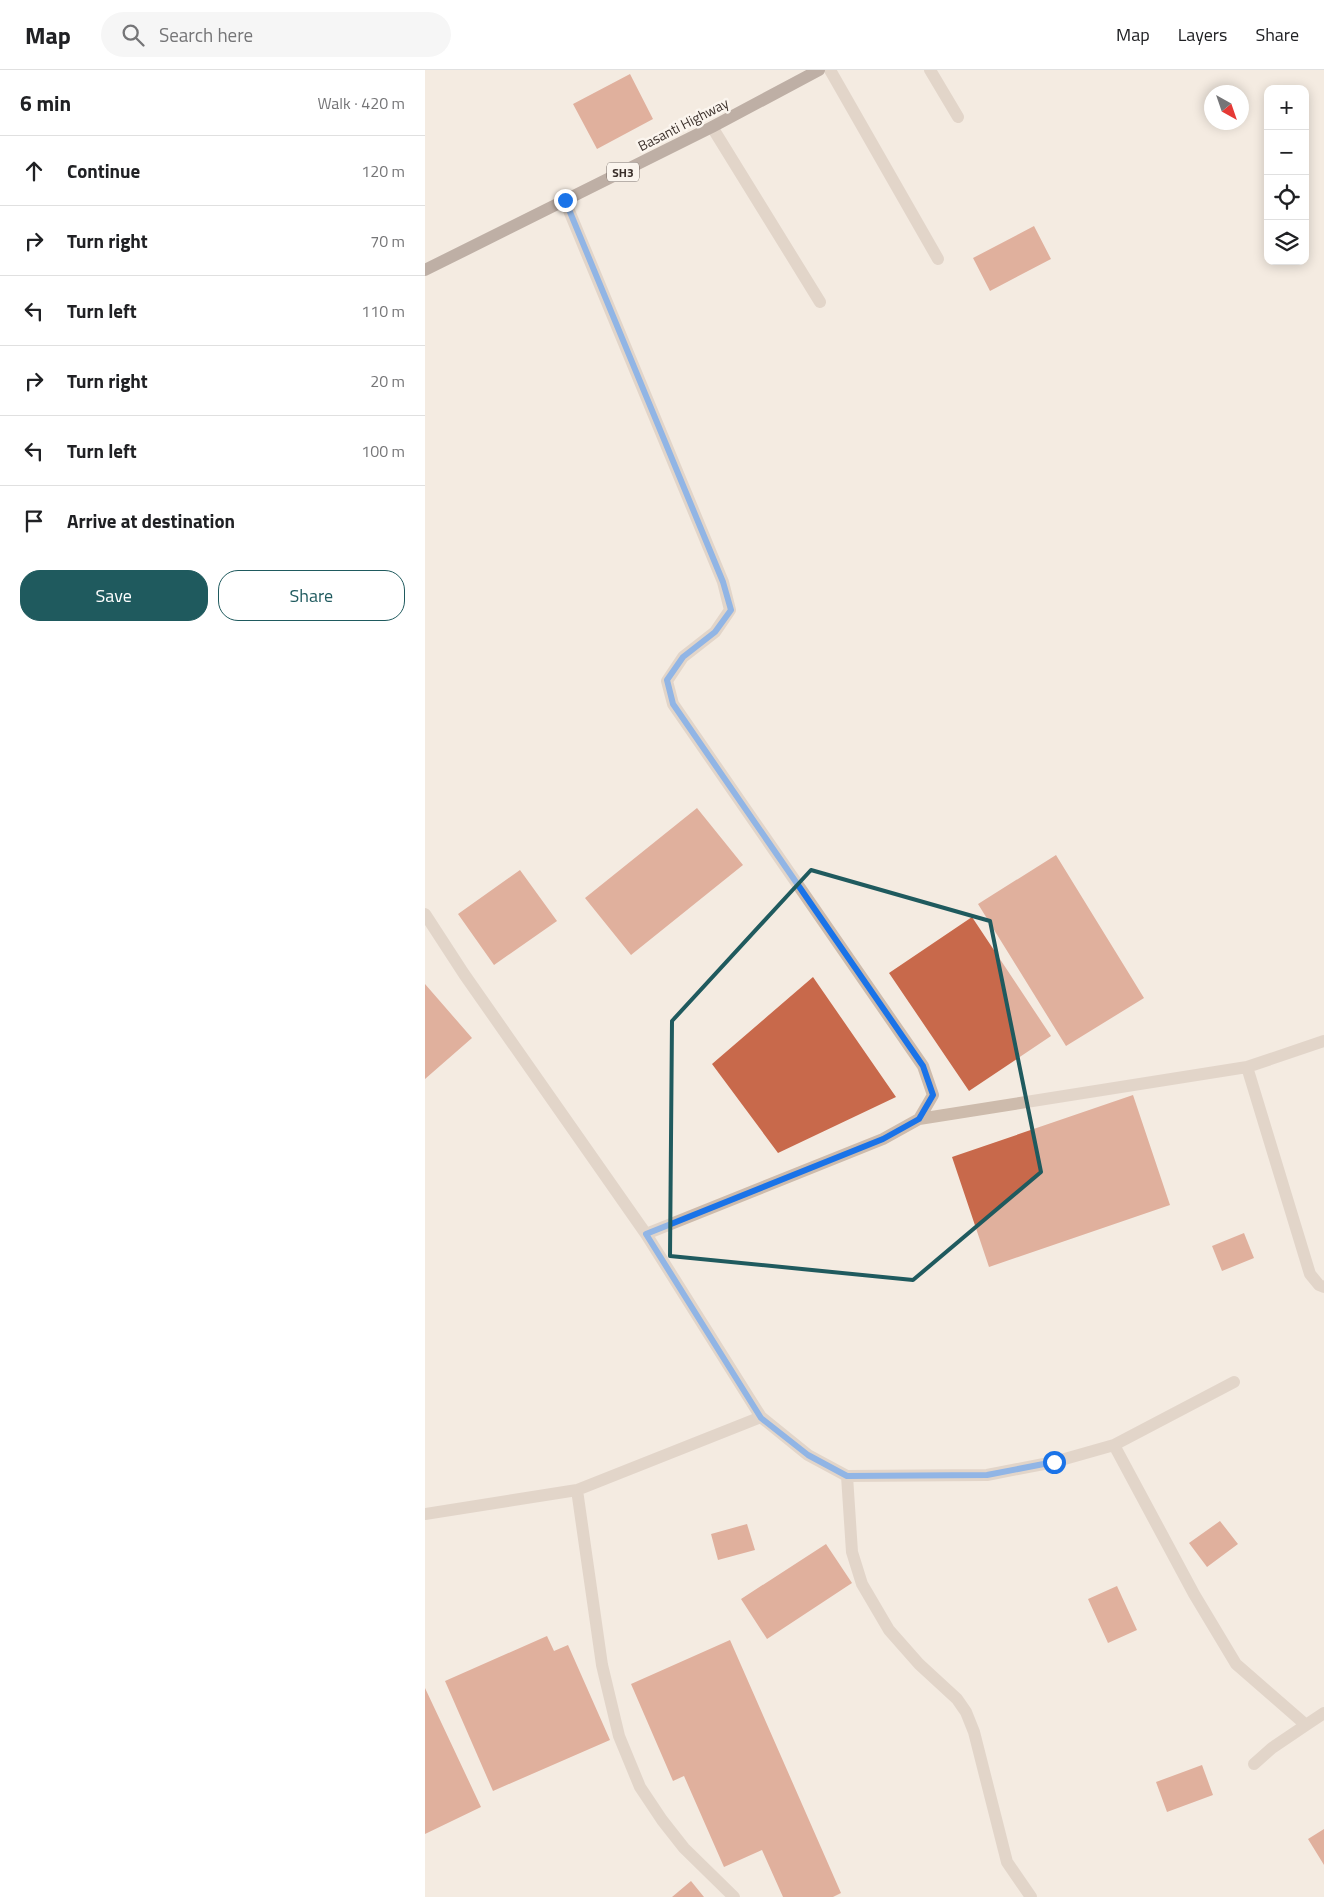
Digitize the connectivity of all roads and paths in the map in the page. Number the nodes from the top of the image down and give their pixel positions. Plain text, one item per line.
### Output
1 (819, 70) edge
2 (830, 70) edge
3 (930, 70) edge
4 (958, 118) dead end
5 (712, 127) junction
6 (565, 200) junction
7 (938, 259) dead end
8 (425, 270) edge
9 (820, 302) dead end
10 (425, 914) edge
11 (1324, 1041) edge
12 (1247, 1067) junction
13 (919, 1119) junction
14 (646, 1234) junction
15 (1324, 1287) edge
16 (1234, 1382) dead end
17 (761, 1418) junction
18 (1114, 1445) junction
19 (847, 1476) junction
20 (577, 1490) junction
21 (425, 1514) edge
22 (1324, 1713) edge
23 (1306, 1725) junction
24 (1254, 1764) dead end
25 (734, 1897) edge
26 (1031, 1897) edge

1 - 5 main road, Basanti Highway / SH3
2 - 7 street
3 - 4 street
5 - 6 main road, Basanti Highway / SH3
5 - 9 street
6 - 8 main road, Basanti Highway / SH3
6 - 13 street
10 - 14 street
11 - 12 street
12 - 13 street
12 - 15 street
13 - 14 street
14 - 17 street
16 - 18 street
17 - 19 street
17 - 20 street
18 - 19 street
18 - 23 street
19 - 26 street
20 - 21 street
20 - 25 street
22 - 23 street
23 - 24 street

